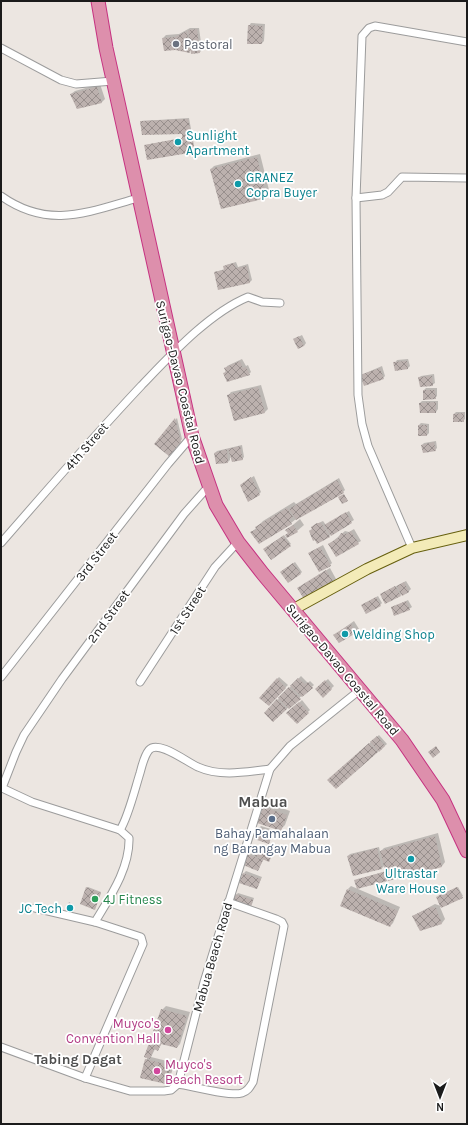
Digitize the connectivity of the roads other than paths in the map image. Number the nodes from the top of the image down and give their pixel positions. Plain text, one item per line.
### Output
1 (98, 1) edge
2 (467, 42) edge
3 (1, 48) edge
4 (113, 81) junction
5 (467, 178) edge
6 (1, 196) edge
7 (138, 198) junction
8 (356, 198) junction
9 (280, 303) dead end
10 (174, 351) junction
11 (192, 436) junction
12 (208, 487) junction
13 (467, 535) edge
14 (238, 542) junction
15 (1, 543) edge
16 (412, 548) junction
17 (294, 609) junction
18 (1, 677) edge
19 (140, 682) dead end
20 (361, 690) junction
21 (270, 769) junction
22 (120, 830) junction
23 (467, 851) edge
24 (228, 902) junction
25 (35, 908) dead end
26 (95, 922) junction
27 (1, 1047) edge
28 (85, 1078) junction
29 (178, 1084) junction

1 - 4 highway, Surigao-Davao Coastal Road
2 - 8 street
3 - 4 street
4 - 7 highway, Surigao-Davao Coastal Road
5 - 8 street
6 - 7 street
7 - 10 highway, Surigao-Davao Coastal Road
8 - 16 street
9 - 10 street, 4th Street
10 - 11 highway, Surigao-Davao Coastal Road
10 - 15 street, 4th Street
11 - 12 highway, Surigao-Davao Coastal Road
11 - 18 street, 3rd Street
12 - 14 highway, Surigao-Davao Coastal Road
12 - 22 street, 2nd Street
13 - 16 street
14 - 17 highway, Surigao-Davao Coastal Road
14 - 19 street, 1st Street
16 - 17 street
17 - 20 highway, Surigao-Davao Coastal Road
20 - 21 street, Mabua Beach Road
20 - 23 highway, Surigao-Davao Coastal Road
21 - 22 street
21 - 24 street, Mabua Beach Road
22 - 26 street
24 - 29 street, Mabua Beach Road
24 - 29 street
25 - 26 street
26 - 28 street
27 - 28 street
28 - 29 street

